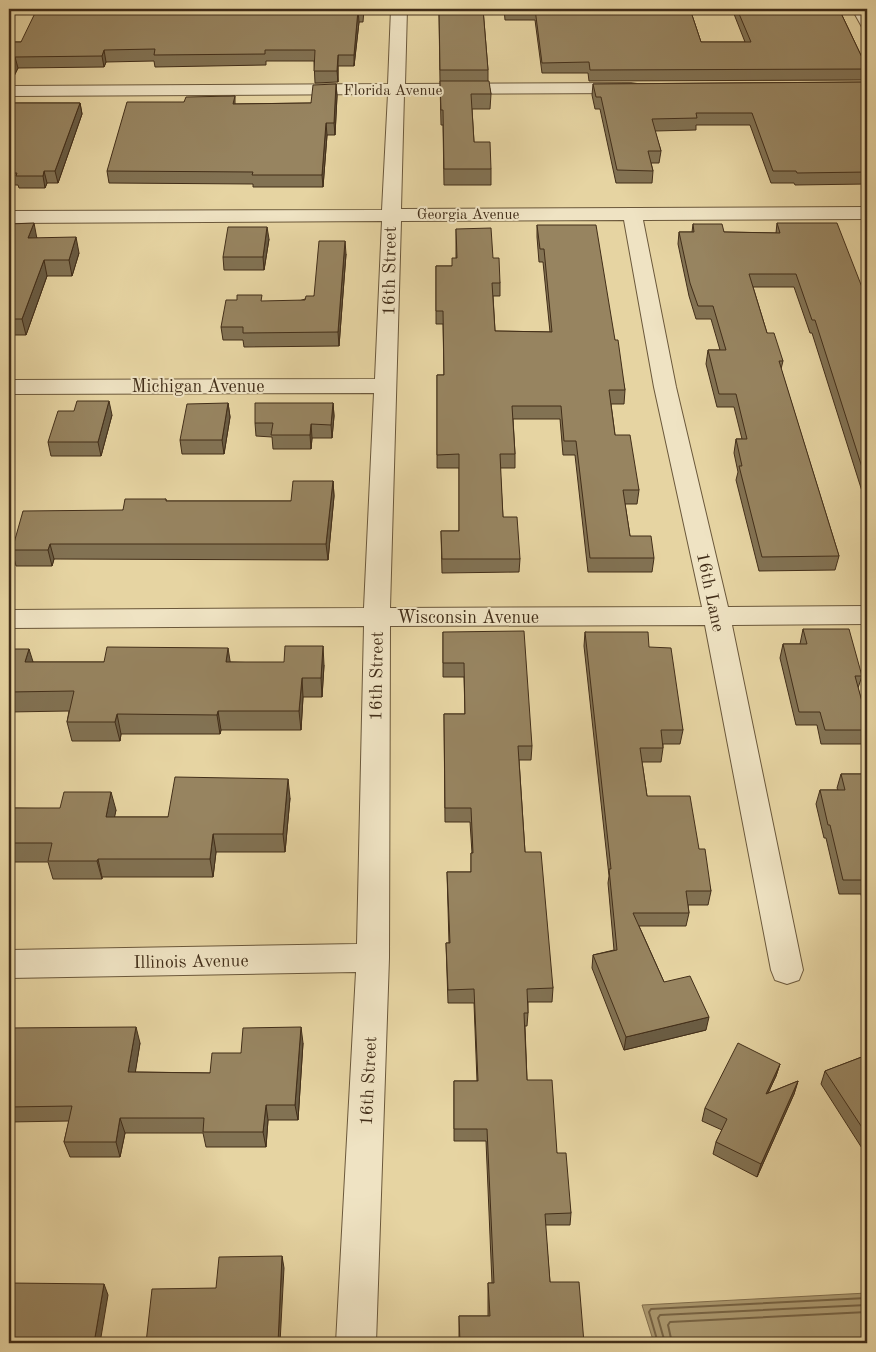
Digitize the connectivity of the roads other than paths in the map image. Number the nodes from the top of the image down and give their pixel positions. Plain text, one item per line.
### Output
1 (399, 9) edge
2 (859, 9) edge
3 (867, 24) edge
4 (651, 88) edge
5 (395, 90) junction
6 (9, 91) edge
7 (390, 214) junction
8 (632, 214) junction
9 (866, 216) edge
10 (9, 217) edge
11 (386, 386) junction
12 (9, 387) edge
13 (867, 615) edge
14 (717, 616) junction
15 (377, 617) junction
16 (9, 620) edge
17 (373, 958) junction
18 (9, 964) edge
19 (787, 970) dead end
20 (356, 1343) edge

1 - 5 street, 16th Street
2 - 3 street
4 - 5 street, Florida Avenue
5 - 6 street, Florida Avenue
5 - 7 street, 16th Street
7 - 8 street, Georgia Avenue
7 - 10 street, Georgia Avenue
7 - 11 street, 16th Street
8 - 9 street, Georgia Avenue
8 - 14 street, 16th Lane
11 - 12 street, Michigan Avenue
11 - 15 street, 16th Street
13 - 14 street, Wisconsin Avenue
14 - 15 street, Wisconsin Avenue
14 - 19 street, 16th Lane
15 - 16 street, Wisconsin Avenue
15 - 17 street, 16th Street
17 - 18 street, Illinois Avenue
17 - 20 street, 16th Street

